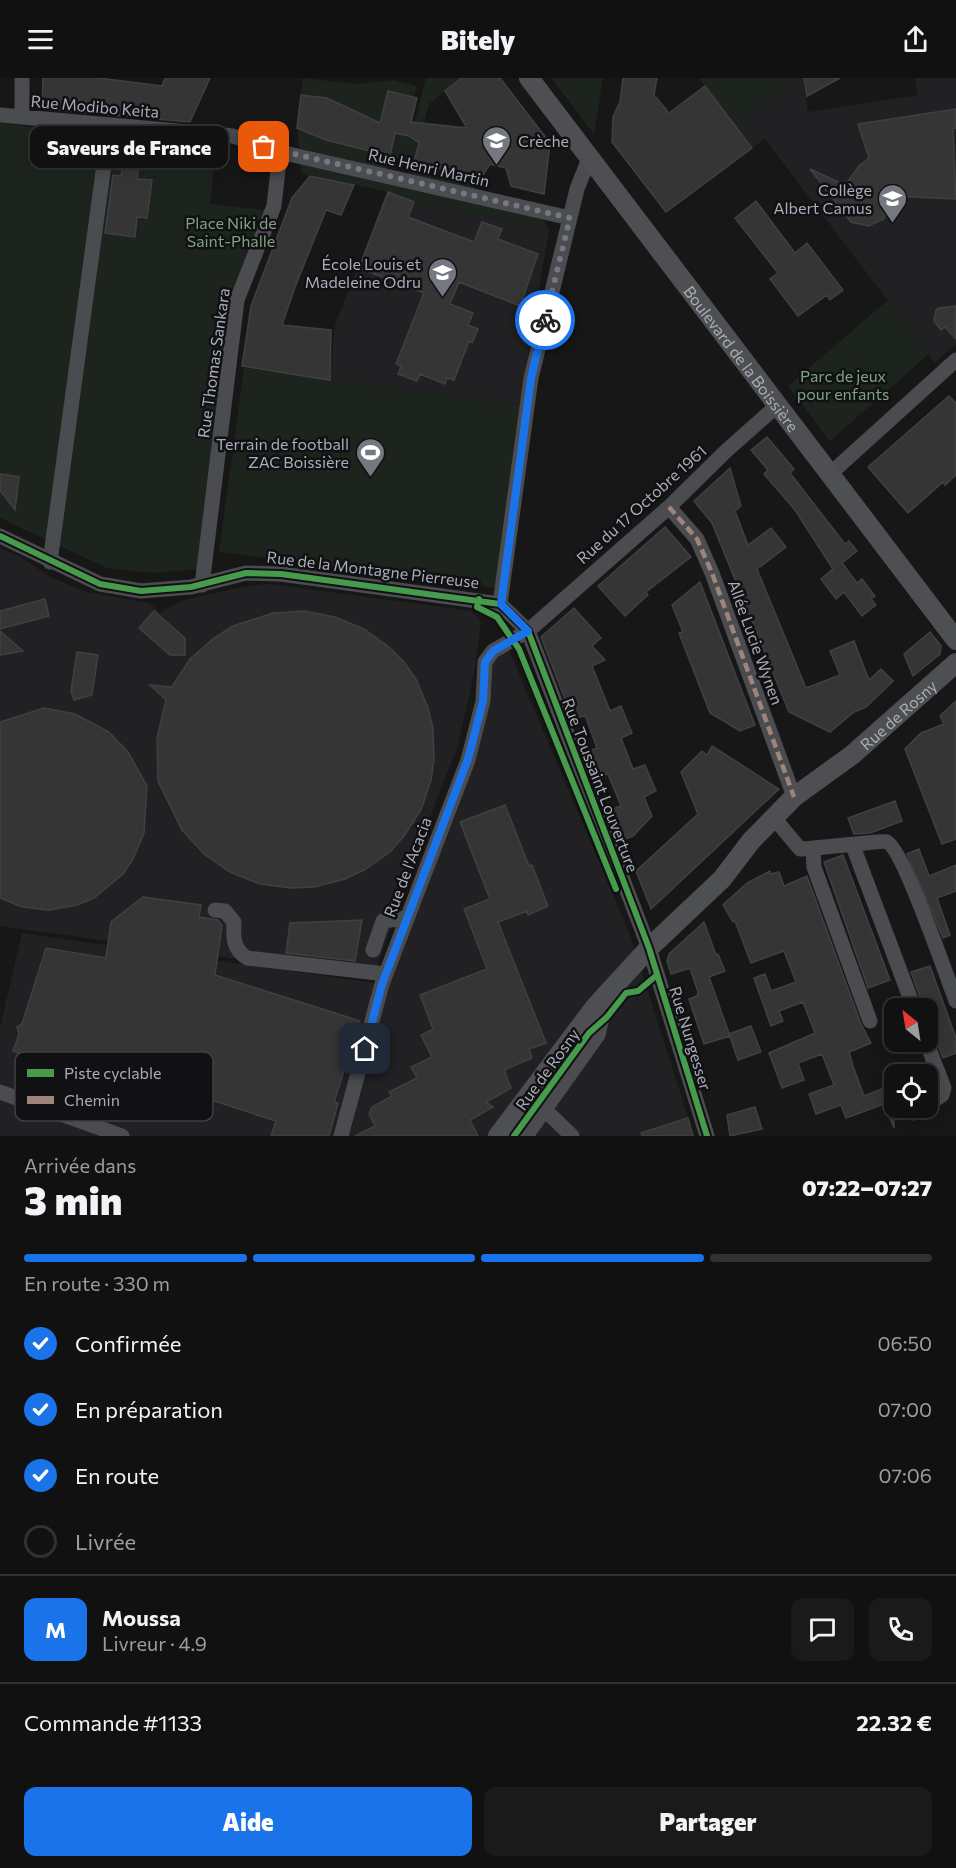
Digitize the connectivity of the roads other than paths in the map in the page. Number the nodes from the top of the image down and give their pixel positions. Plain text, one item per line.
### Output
1 (22, 78) edge
2 (529, 78) edge
3 (0, 115) edge
4 (22, 117) junction
5 (280, 152) junction
6 (590, 156) junction
7 (207, 159) dead end
8 (570, 218) junction
9 (956, 360) edge
10 (779, 404) junction
11 (830, 474) junction
12 (669, 507) junction
13 (0, 537) edge
14 (50, 562) junction
15 (202, 585) junction
16 (501, 604) junction
17 (528, 631) junction
18 (956, 640) edge
19 (956, 663) edge
20 (794, 797) junction
21 (774, 818) junction
22 (853, 846) junction
23 (813, 849) junction
24 (215, 910) dead end
25 (406, 918) junction
26 (649, 948) junction
27 (373, 950) dead end
28 (334, 977) dead end
29 (384, 979) junction
30 (910, 998) edge
31 (956, 1001) edge
32 (595, 1007) junction
33 (870, 1022) dead end
34 (938, 1073) edge
35 (0, 1092) edge
36 (15, 1097) edge
37 (938, 1097) edge
38 (545, 1110) junction
39 (80, 1121) edge
40 (122, 1136) edge
41 (341, 1136) edge
42 (498, 1136) edge
43 (526, 1136) edge
44 (572, 1136) edge
45 (707, 1136) edge

1 - 4 street
2 - 6 main road, Boulevard de la Boissière
3 - 4 street, Rue Modibo Keita
4 - 5 street, Rue Modibo Keita
5 - 8 street, Rue Henri Martin
5 - 15 street, Rue Thomas Sankara
6 - 8 street
6 - 10 main road, Boulevard de la Boissière
7 - 14 street
8 - 16 street
9 - 11 street
10 - 11 main road, Boulevard de la Boissière
10 - 12 street, Rue du 17 Octobre 1961
11 - 18 main road, Boulevard de la Boissière
12 - 17 street, Rue du 17 Octobre 1961
12 - 20 street, Allée Lucie Wynen
13 - 14 street, Rue de la Montagne Pierreuse
14 - 15 street, Rue de la Montagne Pierreuse
15 - 16 street, Rue de la Montagne Pierreuse
16 - 17 street
17 - 25 street, Rue de l'Acacia
17 - 26 street, Rue Toussaint Louverture
19 - 20 main road, Rue de Rosny
20 - 21 main road, Rue de Rosny
21 - 23 street
21 - 26 main road, Rue de Rosny
22 - 23 street
22 - 30 street
22 - 31 street
23 - 33 street
24 - 29 street
25 - 27 street
25 - 29 street, Rue de l'Acacia
26 - 32 main road, Rue de Rosny
26 - 45 street, Rue Nungesser
28 - 29 street
29 - 41 street, Rue de l'Acacia
32 - 38 street
32 - 42 main road, Rue de Rosny
34 - 37 street
35 - 36 street
38 - 43 street
38 - 44 street
39 - 40 street

